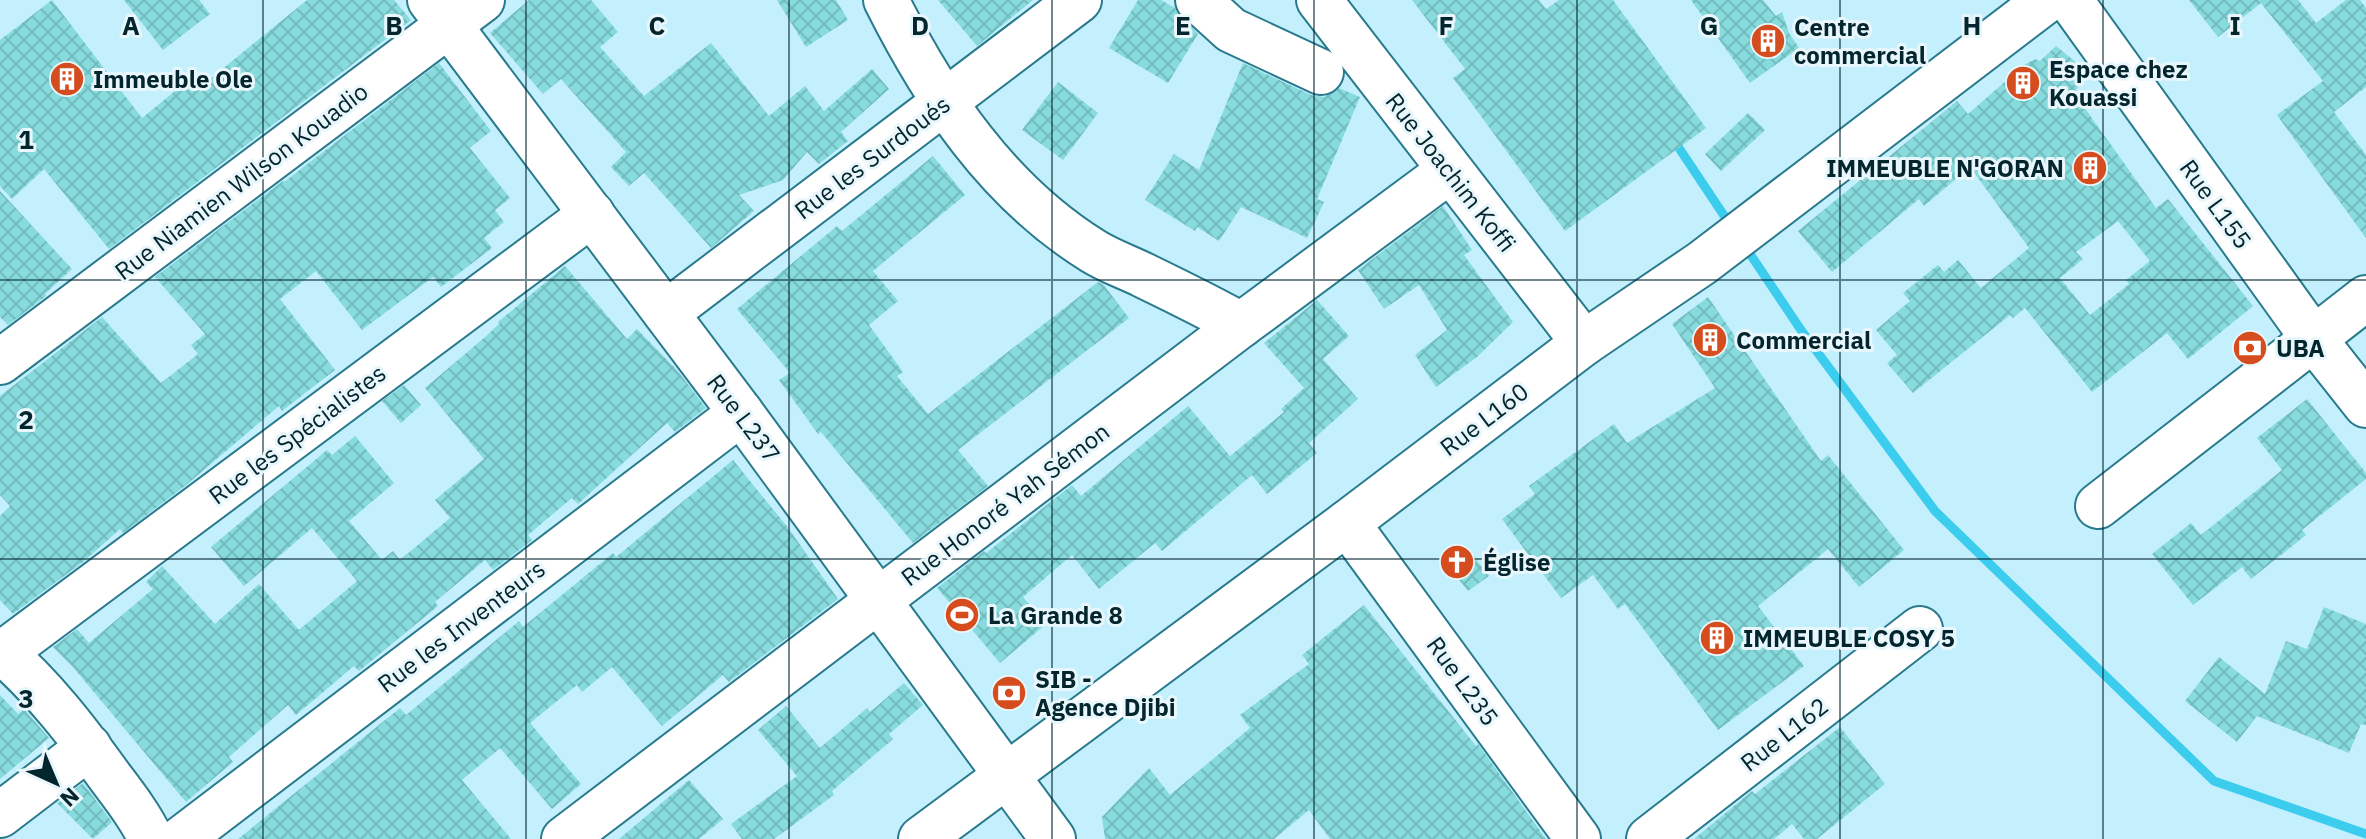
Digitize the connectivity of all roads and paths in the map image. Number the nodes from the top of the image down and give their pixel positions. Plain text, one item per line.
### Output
1 (886, 0) edge
2 (1079, 0) edge
3 (1198, 0) edge
4 (1319, 0) edge
5 (2047, 0) edge
6 (2070, 0) edge
7 (454, 8) edge
8 (1321, 72) dead end
9 (943, 103) junction
10 (1449, 171) junction
11 (592, 214) junction
12 (2366, 298) edge
13 (666, 313) junction
14 (1241, 325) junction
15 (2313, 338) junction
16 (1584, 343) junction
17 (0, 362) edge
18 (2366, 405) edge
19 (741, 413) junction
20 (2098, 506) dead end
21 (1347, 523) junction
22 (880, 600) junction
23 (1920, 629) dead end
24 (2, 652) edge
25 (89, 747) junction
26 (1007, 776) junction
27 (0, 815) edge
28 (151, 839) edge
29 (181, 839) edge
30 (564, 839) edge
31 (921, 839) edge
32 (1053, 839) edge
33 (1578, 839) edge
34 (1649, 839) edge

1 - 9 street
2 - 9 street, Rue les Surdoués
3 - 8 street
4 - 10 street, Rue Joachim Koffi
5 - 16 street, Rue L160
6 - 15 street, Rue L155
7 - 11 street, Rue L237
7 - 17 street, Rue Niamien Wilson Kouadio
9 - 13 street, Rue les Surdoués
9 - 14 street
10 - 14 street, Rue Honoré Yah Sémon
10 - 16 street, Rue Joachim Koffi
11 - 13 street, Rue L237
11 - 24 street, Rue les Spécialistes
12 - 15 street
13 - 19 street, Rue L237
14 - 22 street, Rue Honoré Yah Sémon
15 - 18 street, Rue L155
15 - 20 street
16 - 21 street, Rue L160
19 - 22 street, Rue L237
19 - 29 street, Rue les Inventeurs
21 - 26 street, Rue L160
21 - 33 street, Rue L235
22 - 26 street, Rue L237
22 - 30 street, Rue Honoré Yah Sémon
23 - 34 street, Rue L162
24 - 25 street
25 - 27 street
25 - 28 street
26 - 31 street, Rue L160
26 - 32 street, Rue L237

